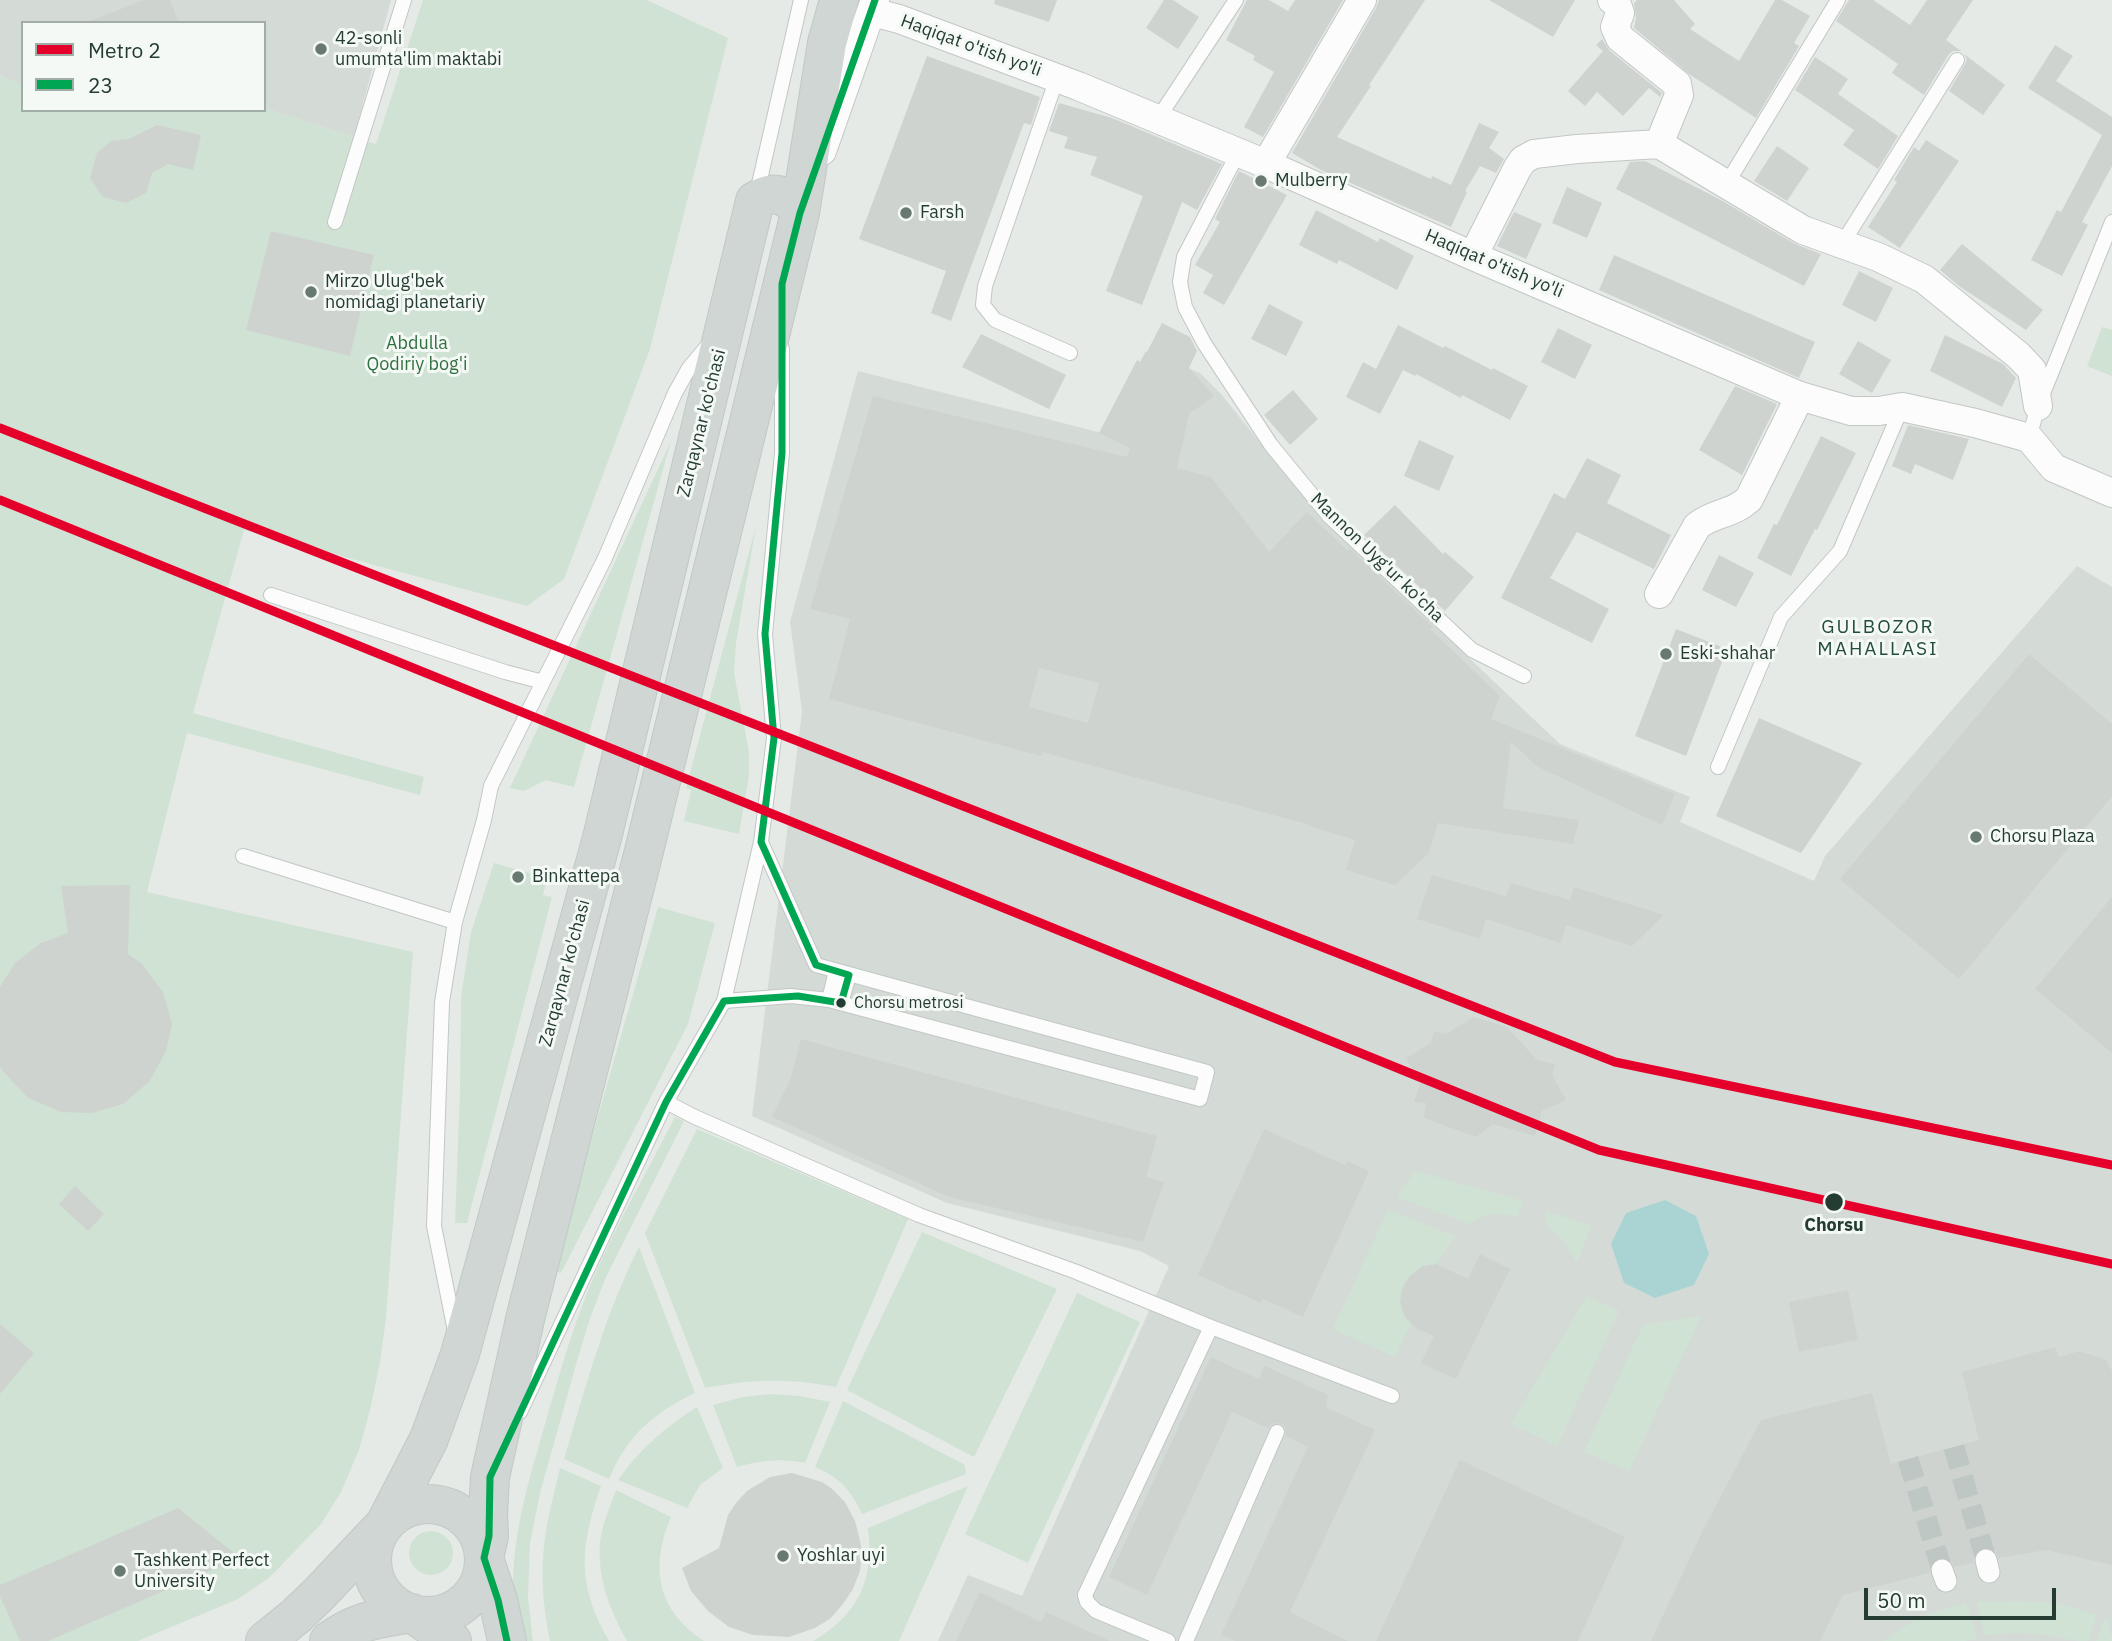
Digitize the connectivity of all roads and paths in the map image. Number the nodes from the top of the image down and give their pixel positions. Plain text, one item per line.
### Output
1 (404, 0) edge
2 (801, 0) edge
3 (1236, 0) edge
4 (1362, 0) edge
5 (1612, 0) edge
6 (1838, 0) edge
7 (862, 4) edge
8 (1957, 60) dead end
9 (1057, 78) junction
10 (1157, 120) junction
11 (1659, 144) junction
12 (1238, 153) junction
13 (1266, 164) junction
14 (1726, 185) junction
15 (755, 201) junction
16 (800, 213) junction
17 (335, 222) dead end
18 (2112, 222) edge
19 (1842, 244) junction
20 (1473, 256) junction
21 (782, 284) junction
22 (725, 324) junction
23 (1070, 353) dead end
24 (1800, 396) junction
25 (2038, 406) junction
26 (1902, 407) junction
27 (2029, 438) junction
28 (2112, 494) edge
29 (1659, 594) dead end
30 (271, 595) dead end
31 (1524, 676) dead end
32 (543, 682) junction
33 (1718, 767) dead end
34 (761, 842) junction
35 (243, 856) dead end
36 (455, 922) junction
37 (842, 973) junction
38 (724, 1001) junction
39 (835, 1001) junction
40 (666, 1102) junction
41 (1210, 1327) junction
42 (460, 1354) junction
43 (1392, 1396) dead end
44 (1277, 1432) dead end
45 (490, 1477) junction
46 (385, 1524) junction
47 (484, 1558) junction
48 (412, 1613) junction
49 (265, 1641) edge
50 (329, 1641) edge
51 (452, 1641) edge
52 (507, 1641) edge
53 (1168, 1641) edge
54 (1186, 1641) edge

1 - 17 lane
2 - 15 lane, Zarqaynar ko'chasi
3 - 10 lane
4 - 13 street
5 - 11 street
6 - 14 lane
7 - 9 street, Haqiqat o'tish yo'li
7 - 16 main road
8 - 19 lane
9 - 10 street, Haqiqat o'tish yo'li
9 - 23 lane
10 - 12 street, Haqiqat o'tish yo'li
11 - 14 street
11 - 20 street
12 - 13 street, Haqiqat o'tish yo'li
12 - 31 lane, Mannon Uyg'ur ko'cha
13 - 20 street, Haqiqat o'tish yo'li
14 - 19 street
15 - 16 main road
15 - 22 main road, Zarqaynar ko'chasi
16 - 21 main road
18 - 25 lane
19 - 25 street
20 - 24 street, Haqiqat o'tish yo'li
21 - 34 lane
21 - 45 main road
22 - 32 lane
22 - 42 main road, Zarqaynar ko'chasi
24 - 26 street, Haqiqat o'tish yo'li
24 - 29 street
25 - 27 lane
26 - 27 street, Haqiqat o'tish yo'li
26 - 33 lane
27 - 28 street
30 - 32 lane
32 - 36 lane
34 - 37 lane
34 - 38 lane
35 - 36 lane
36 - 42 lane
37 - 39 lane
37 - 39 lane
38 - 39 lane
38 - 40 lane
40 - 41 lane
40 - 45 lane
41 - 43 lane
41 - 53 lane
42 - 46 main road, Zarqaynar ko'chasi
44 - 54 lane
45 - 47 main road
46 - 47 main road
46 - 48 main road
46 - 49 main road, Zarqaynar ko'chasi
47 - 48 main road
47 - 52 main road
48 - 50 main road
48 - 51 main road

